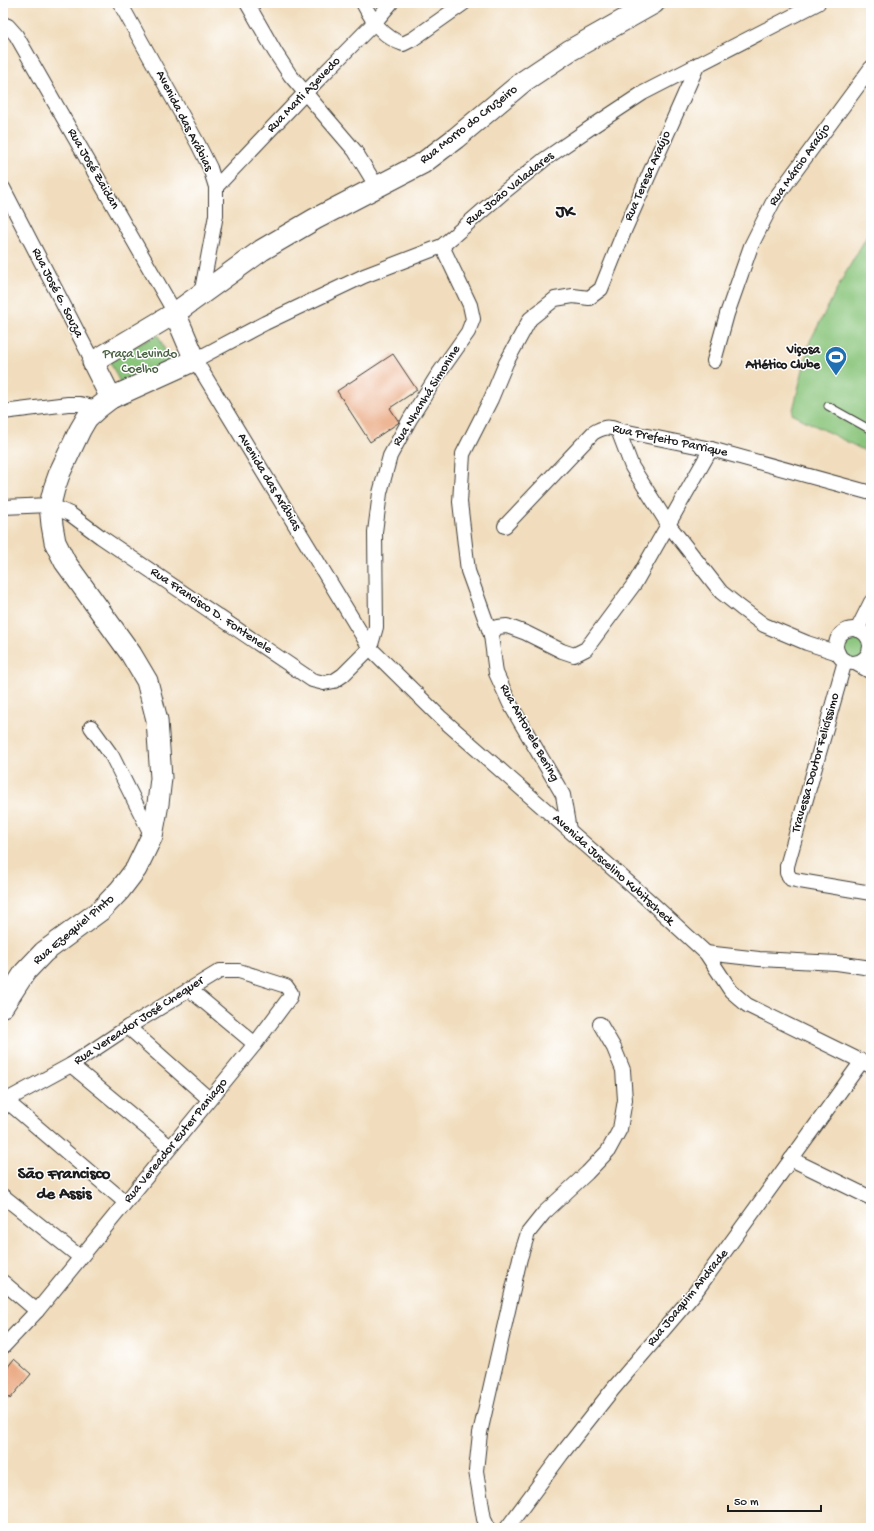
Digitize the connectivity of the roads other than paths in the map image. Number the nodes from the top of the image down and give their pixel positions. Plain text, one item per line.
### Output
1 (120, 3) edge
2 (248, 3) edge
3 (391, 3) edge
4 (464, 3) edge
5 (654, 3) edge
6 (818, 3) edge
7 (364, 4) edge
8 (375, 22) junction
9 (6, 25) edge
10 (698, 64) junction
11 (871, 68) edge
12 (304, 93) junction
13 (216, 187) junction
14 (377, 187) junction
15 (3, 188) edge
16 (442, 246) junction
17 (601, 289) joint
18 (201, 295) junction
19 (175, 313) junction
20 (195, 360) junction
21 (714, 361) dead end
22 (93, 362) junction
23 (104, 403) junction
24 (828, 406) dead end
25 (5, 408) edge
26 (618, 430) junction
27 (871, 430) edge
28 (711, 449) junction
29 (871, 494) edge
30 (50, 505) junction
31 (3, 507) edge
32 (668, 524) junction
33 (505, 526) dead end
34 (871, 602) edge
35 (857, 630) junction
36 (491, 635) junction
37 (370, 648) junction
38 (846, 659) junction
39 (871, 672) edge
40 (91, 727) dead end
41 (569, 830) junction
42 (152, 836) junction
43 (871, 893) edge
44 (706, 953) junction
45 (871, 968) edge
46 (286, 986) joint
47 (189, 989) junction
48 (3, 1006) edge
49 (600, 1024) dead end
50 (128, 1028) junction
51 (255, 1044) junction
52 (866, 1064) edge
53 (71, 1065) junction
54 (209, 1099) junction
55 (4, 1103) edge
56 (170, 1147) junction
57 (791, 1159) junction
58 (3, 1196) edge
59 (871, 1198) edge
60 (125, 1202) junction
61 (80, 1257) junction
62 (3, 1282) edge
63 (37, 1310) junction
64 (3, 1347) edge
65 (488, 1528) edge
66 (507, 1528) edge

1 - 13 street, Avenida das Arábias
2 - 12 street
3 - 8 street, Rua Marli Azevedo
4 - 8 street
5 - 14 street, Rua Morro do Cruzeiro
6 - 10 street, Rua João Valadares
7 - 8 street
8 - 12 street, Rua Marli Azevedo
9 - 19 street, Rua José Zaidan
10 - 16 street, Rua João Valadares
10 - 17 street, Rua Teresa Araújo
11 - 21 street, Rua Márcio Araújo
12 - 13 street, Rua Marli Azevedo
12 - 14 street
13 - 18 street, Avenida das Arábias
14 - 18 street, Rua Morro do Cruzeiro
15 - 22 street, Rua José G. Souza
16 - 20 street, Rua João Valadares
16 - 37 street, Rua Nhanhá Simonine
17 - 36 street, Rua Antonele Bering
18 - 19 street, Rua Morro do Cruzeiro
19 - 20 street, Avenida das Arábias
19 - 22 street, Rua Morro do Cruzeiro
20 - 23 street
20 - 37 street, Avenida das Arábias
22 - 23 street, Rua José G. Souza
23 - 25 street
23 - 30 street
24 - 27 lane
26 - 28 street, Rua Prefeito Parrique
26 - 32 street
26 - 33 street, Rua Prefeito Parrique
28 - 29 street, Rua Prefeito Parrique
28 - 32 street
30 - 31 street
30 - 37 street, Rua Francisco D. Fontenele
30 - 42 street, Rua Ezequiel Pinto
32 - 36 street
32 - 38 street
34 - 35 street
35 - 38 street
35 - 38 street
36 - 41 street, Rua Antonele Bering
37 - 41 street, Avenida Juscelino Kubitscheck
38 - 39 street
38 - 43 street, Travessa Doutor Felicíssimo
40 - 42 street
41 - 44 street, Avenida Juscelino Kubitscheck
42 - 48 street, Rua Ezequiel Pinto
44 - 45 street
44 - 52 street, Avenida Juscelino Kubitscheck
46 - 47 street, Rua Vereador José Chequer
46 - 51 street, Rua Vereador Euter Paniago
47 - 50 street, Rua Vereador José Chequer
47 - 51 street
49 - 65 street
50 - 53 street, Rua Vereador José Chequer
50 - 54 street
51 - 54 street, Rua Vereador Euter Paniago
52 - 57 street, Rua Joaquim Andrade
53 - 55 street, Rua Vereador José Chequer
53 - 56 street
54 - 56 street, Rua Vereador Euter Paniago
55 - 60 street
56 - 60 street, Rua Vereador Euter Paniago
57 - 59 street
57 - 66 street, Rua Joaquim Andrade
58 - 61 street
60 - 61 street, Rua Vereador Euter Paniago
61 - 63 street, Rua Vereador Euter Paniago
62 - 63 street
63 - 64 street, Rua Vereador Euter Paniago

